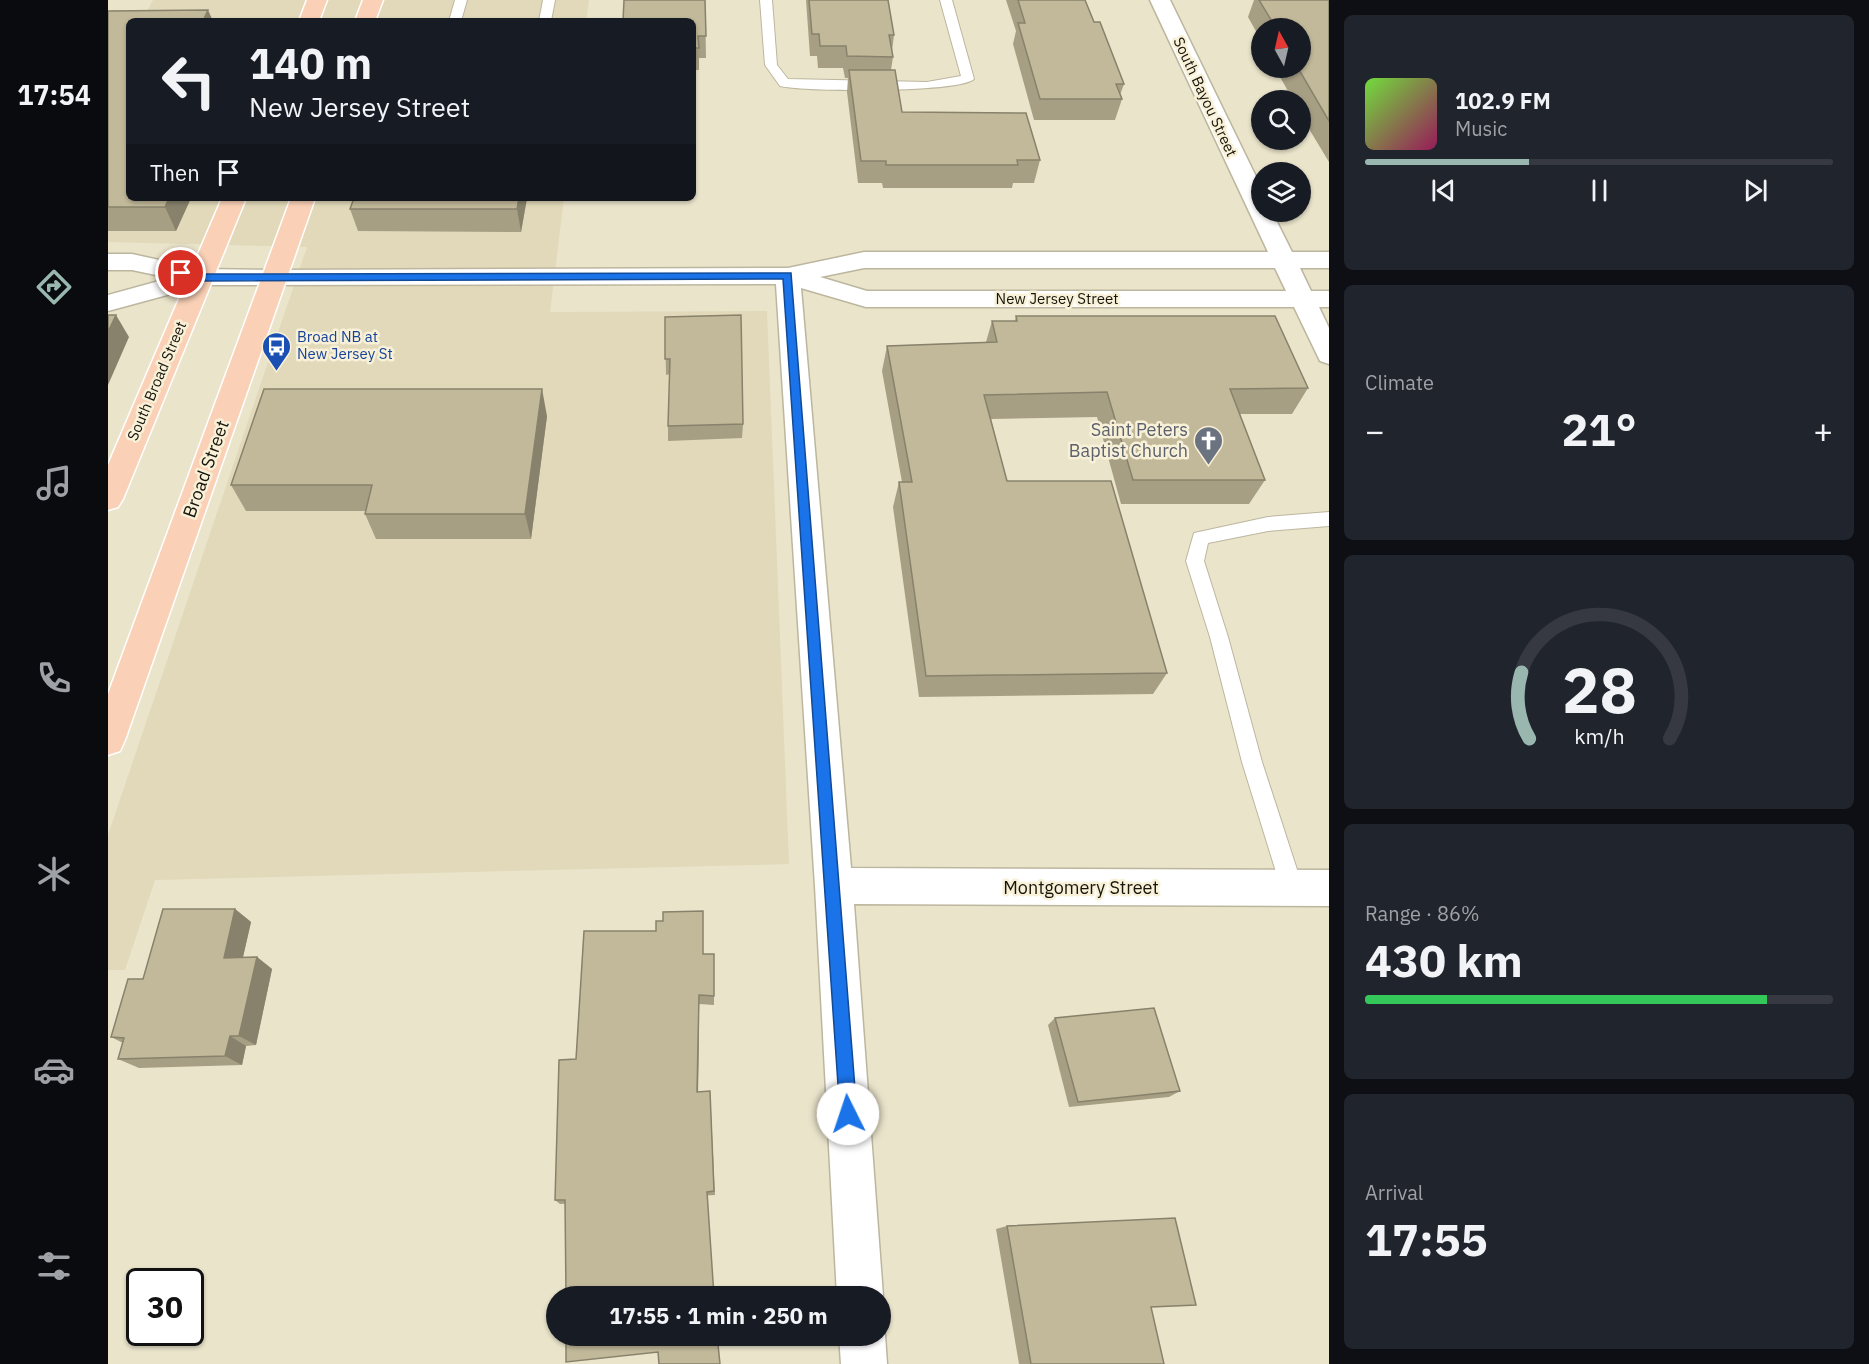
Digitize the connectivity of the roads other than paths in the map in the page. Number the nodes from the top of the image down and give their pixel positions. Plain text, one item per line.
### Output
1 (317, 0) edge
2 (373, 0) edge
3 (461, 0) edge
4 (549, 0) edge
5 (766, 0) edge
6 (946, 0) edge
7 (1160, 0) edge
8 (310, 18) edge
9 (366, 18) edge
10 (456, 18) edge
11 (546, 18) edge
12 (233, 201) edge
13 (302, 201) edge
14 (1282, 260) junction
15 (1329, 260) edge
16 (108, 262) edge
17 (788, 276) junction
18 (200, 277) junction
19 (275, 278) junction
20 (1301, 298) junction
21 (1329, 298) edge
22 (108, 303) edge
23 (1329, 355) edge
24 (108, 499) edge
25 (1329, 519) edge
26 (108, 740) edge
27 (834, 886) junction
28 (1292, 888) junction
29 (1329, 888) edge
30 (859, 1286) edge
31 (863, 1346) edge
32 (864, 1364) edge

1 - 8 main road
2 - 9 main road
3 - 10 lane
4 - 11 lane
5 - 6 lane
7 - 14 street, South Bayou Street
12 - 18 main road, South Broad Street
13 - 19 main road, Broad Street
14 - 15 street, New Jersey Street
14 - 17 street, New Jersey Street
14 - 20 street, South Bayou Street
16 - 18 street, New Jersey Street
17 - 19 street, New Jersey Street
17 - 20 street, New Jersey Street
17 - 27 street
18 - 19 street, New Jersey Street
18 - 22 street, New Jersey Street
18 - 24 main road, South Broad Street
19 - 26 main road, Broad Street
20 - 21 street, New Jersey Street
20 - 23 street, South Bayou Street
25 - 28 lane
27 - 28 street, Montgomery Street
27 - 30 street
28 - 29 street, Montgomery Street
31 - 32 street

